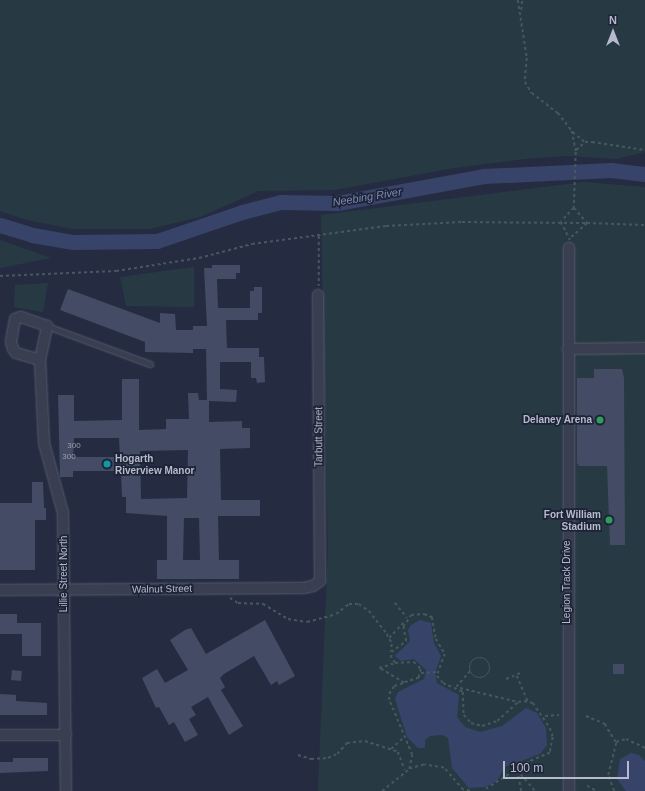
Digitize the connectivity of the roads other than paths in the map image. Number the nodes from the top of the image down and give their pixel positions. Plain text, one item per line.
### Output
1 (570, 242) road end
2 (318, 295) road end
3 (47, 326) junction
4 (568, 348) junction
5 (645, 348) edge
6 (40, 360) junction
7 (150, 364) dead end
8 (320, 578) joint
9 (0, 590) edge
10 (63, 590) junction
11 (0, 735) edge
12 (66, 735) junction
13 (66, 791) edge
14 (569, 791) edge

1 - 4 street, Legion Track Drive
2 - 8 street, Tarbutt Street
3 - 6 street, Lillie Street North
3 - 6 street
3 - 7 lane
4 - 5 street
4 - 14 street, Legion Track Drive
6 - 10 street, Lillie Street North
8 - 10 street, Walnut Street
9 - 10 street, Walnut Street
10 - 12 street, Lillie Street North
11 - 12 street
12 - 13 street, Lillie Street North

